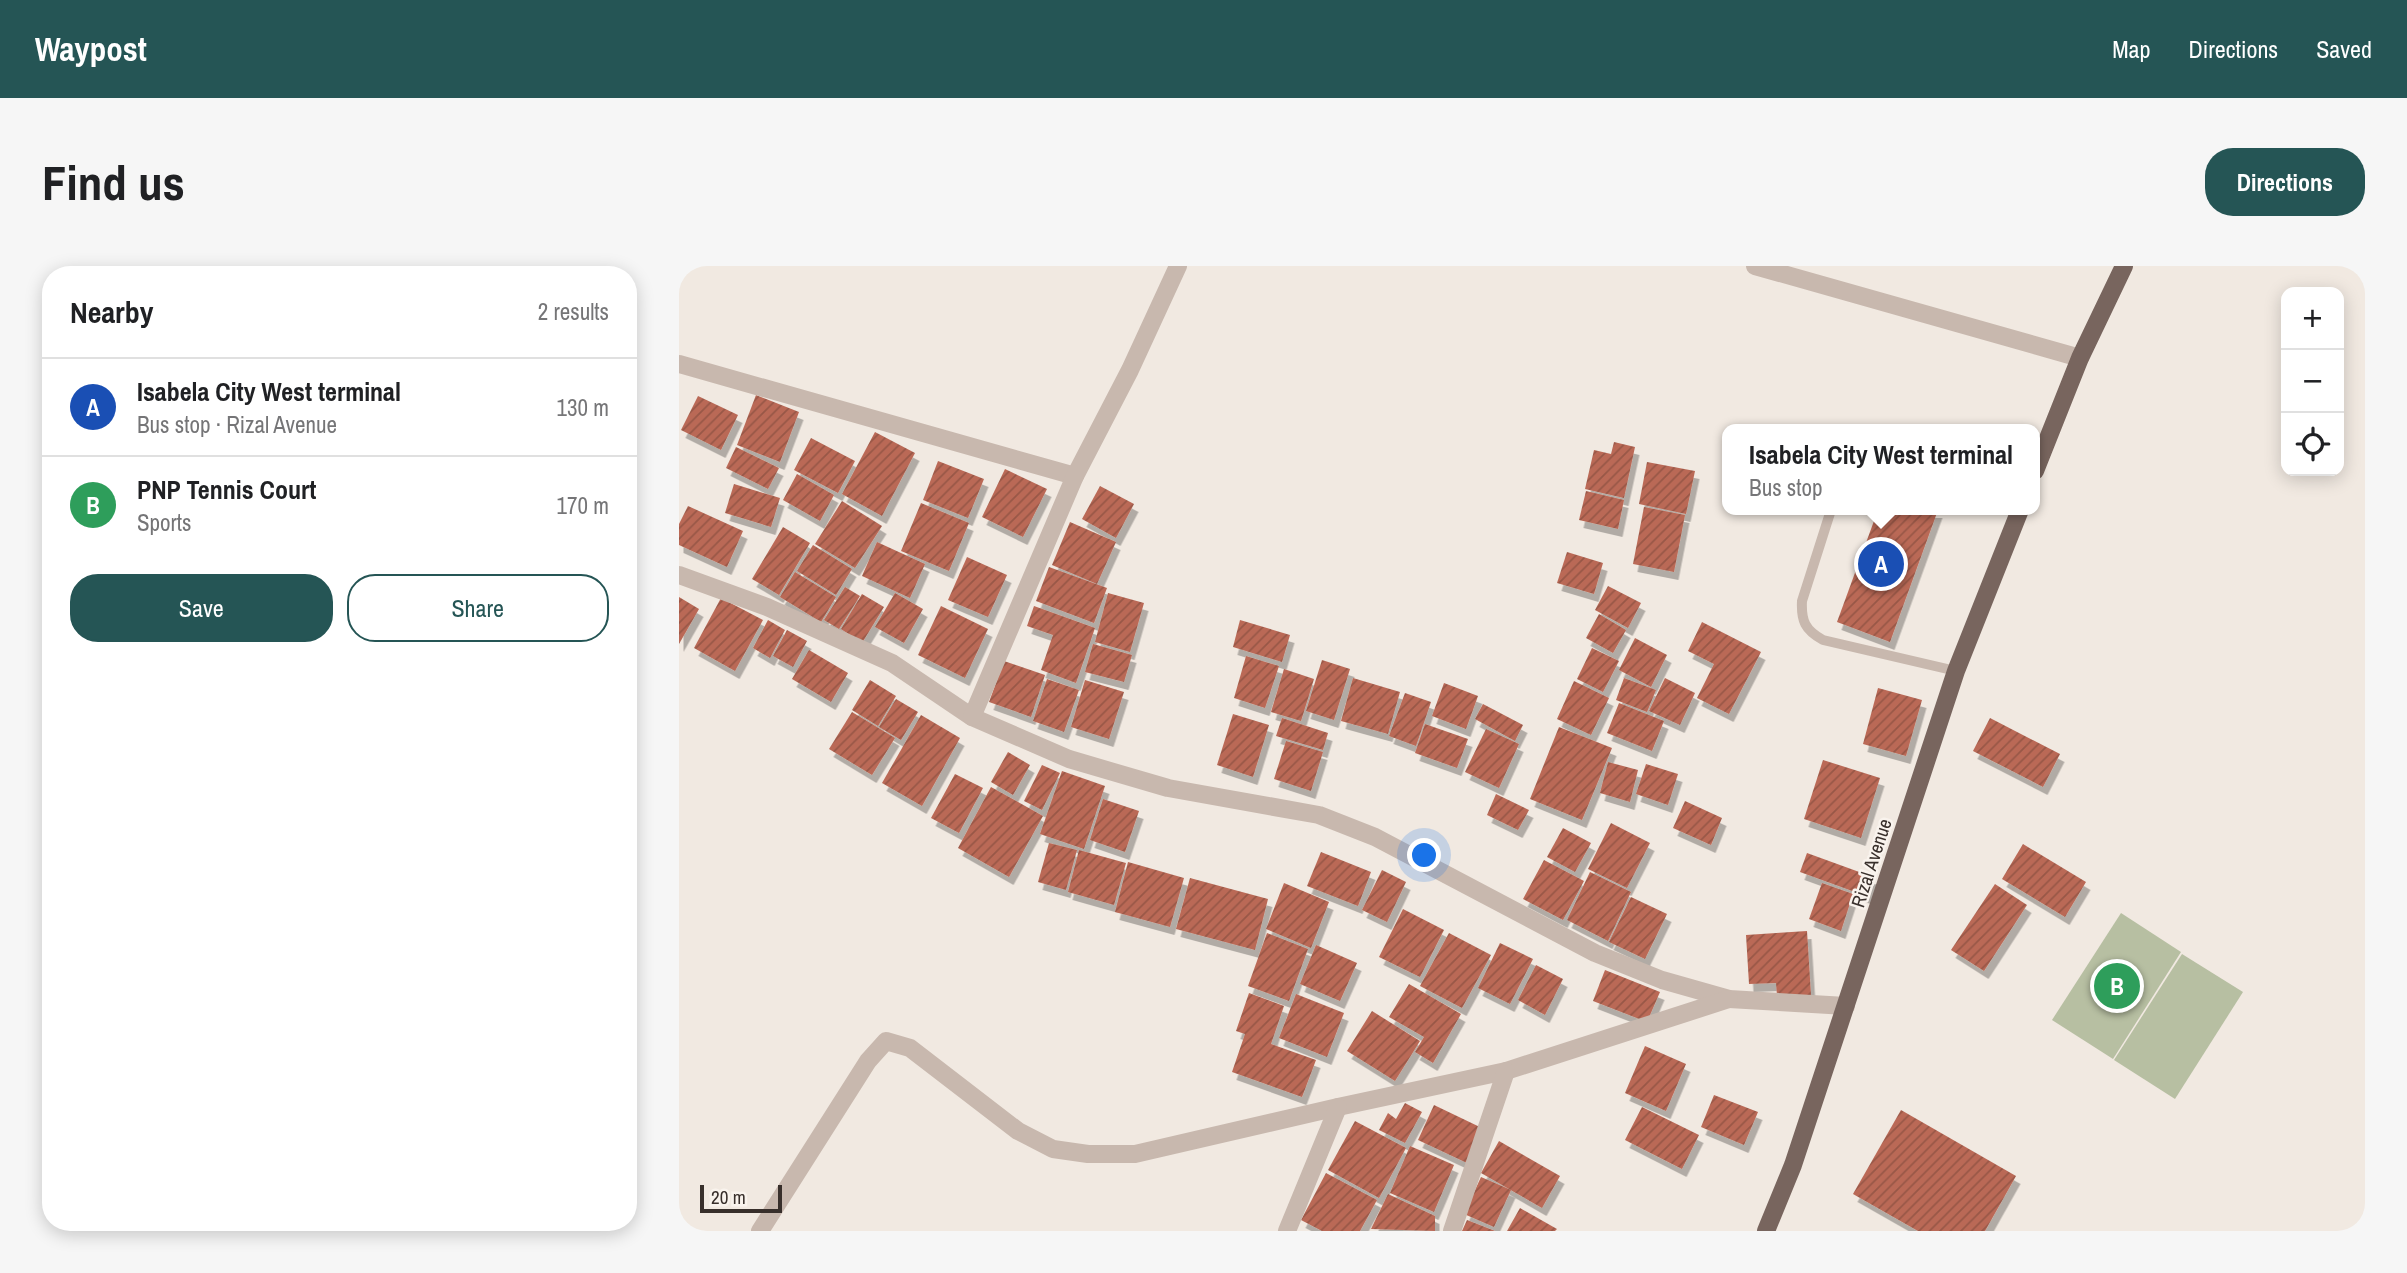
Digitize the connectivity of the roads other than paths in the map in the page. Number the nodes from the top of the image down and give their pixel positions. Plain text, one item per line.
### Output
1 (1178, 266) edge
2 (1755, 266) edge
3 (2124, 266) edge
4 (2080, 358) junction
5 (679, 364) edge
6 (2040, 458) edge
7 (1075, 476) junction
8 (1829, 515) edge
9 (2018, 515) edge
10 (679, 575) edge
11 (1956, 671) junction
12 (972, 717) junction
13 (1729, 999) junction
14 (1846, 1006) junction
15 (1506, 1071) junction
16 (1338, 1107) junction
17 (760, 1231) edge
18 (1287, 1231) edge
19 (1452, 1231) edge
20 (1766, 1231) edge

1 - 7 street
2 - 4 street
3 - 4 main road
4 - 6 main road
5 - 7 street
7 - 12 street
8 - 11 lane
9 - 11 main road, Rizal Avenue
10 - 12 street
11 - 14 main road, Rizal Avenue
12 - 13 street
13 - 14 street
13 - 15 street
14 - 20 main road, Rizal Avenue
15 - 16 street
15 - 19 street
16 - 17 street
16 - 18 street

